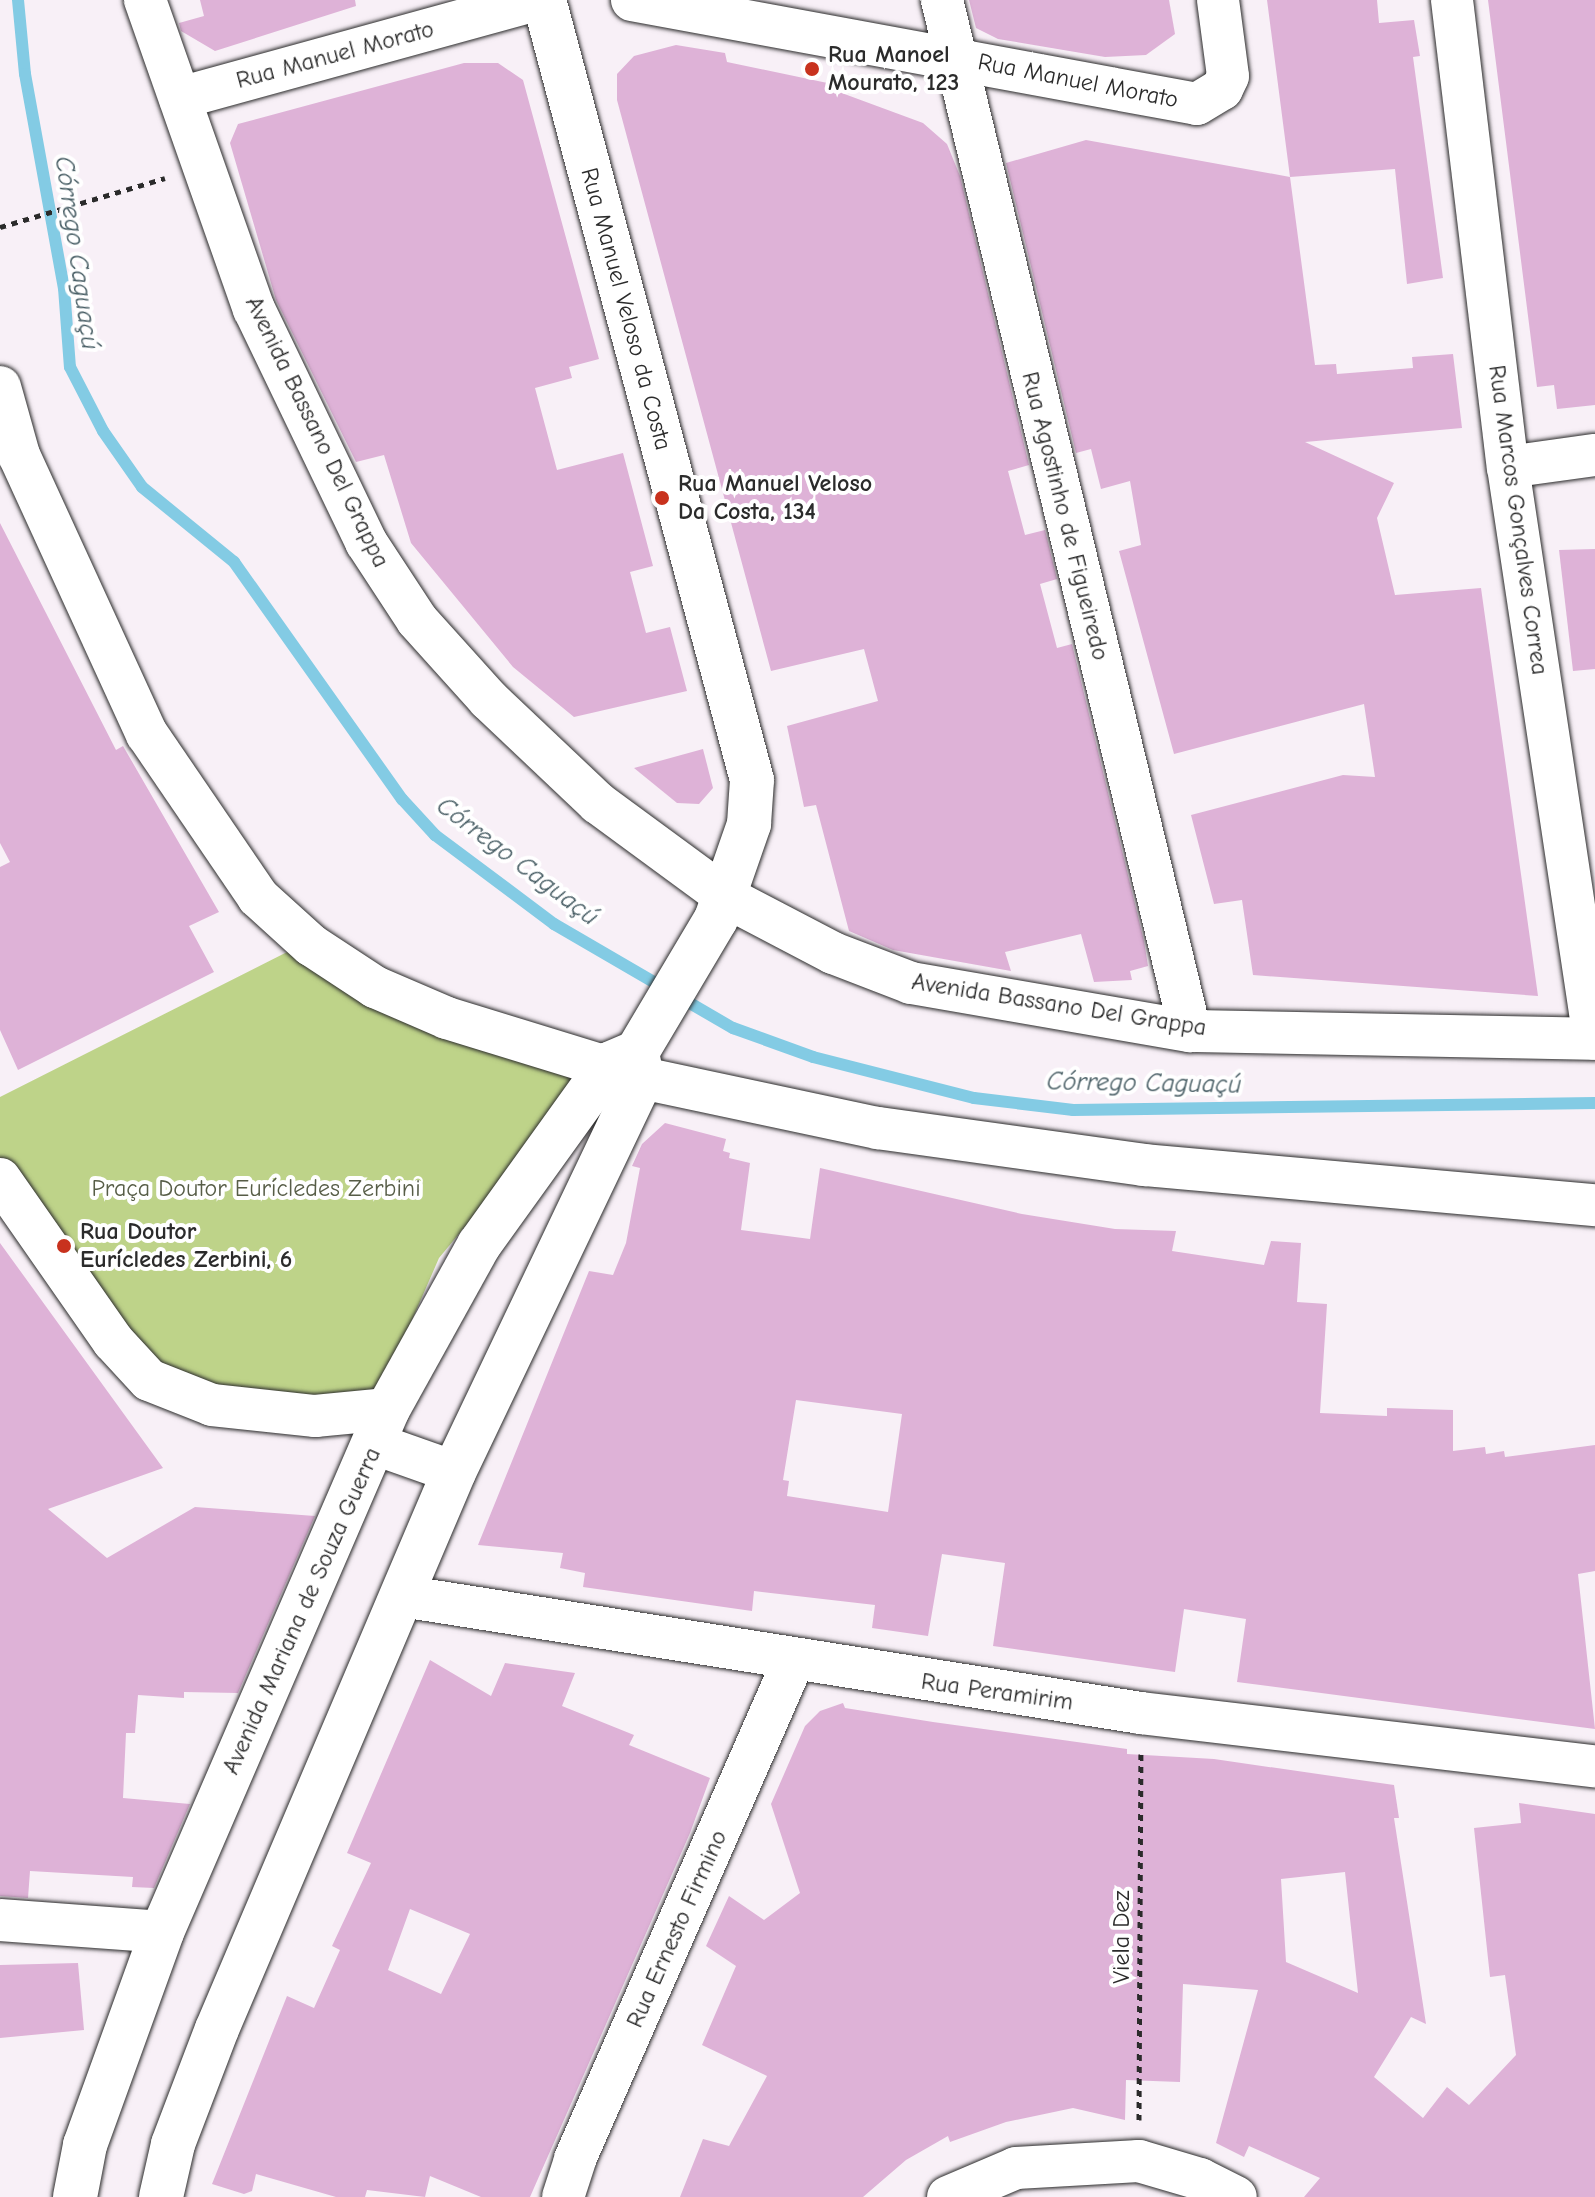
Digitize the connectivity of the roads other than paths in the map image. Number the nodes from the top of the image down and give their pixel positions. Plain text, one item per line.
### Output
1 (145, 0) edge
2 (536, 0) edge
3 (544, 0) edge
4 (632, 0) edge
5 (942, 0) edge
6 (1218, 0) edge
7 (1452, 0) edge
8 (958, 59) junction
9 (180, 98) junction
10 (0, 387) edge
11 (1595, 455) edge
12 (10, 460) edge
13 (1508, 467) junction
14 (721, 908) junction
15 (1190, 1031) junction
16 (1594, 1039) edge
17 (636, 1054) junction
18 (0, 1179) edge
19 (1595, 1205) edge
20 (383, 1434) junction
21 (445, 1470) junction
22 (402, 1596) junction
23 (793, 1662) junction
24 (1595, 1766) edge
25 (0, 1920) edge
26 (162, 1932) junction
27 (75, 2197) edge
28 (161, 2197) edge
29 (563, 2197) edge
30 (948, 2197) edge
31 (1236, 2197) edge

1 - 9 street, Avenida Bassano Del Grappa
2 - 9 street, Rua Manuel Morato
3 - 14 main road, Rua Manuel Veloso da Costa
4 - 8 street, Rua Manuel Morato
5 - 8 street, Rua Agostinho de Figueiredo
6 - 8 street, Rua Manuel Morato
7 - 13 street, Rua Marcos Gonçalves Correa
8 - 15 street, Rua Agostinho de Figueiredo
9 - 14 street, Avenida Bassano Del Grappa
10 - 12 street
11 - 13 street
12 - 17 street
13 - 16 street, Rua Marcos Gonçalves Correa
14 - 15 street, Avenida Bassano Del Grappa
14 - 17 main road, Rua Manuel Veloso da Costa
15 - 16 street, Avenida Bassano Del Grappa
17 - 19 street
17 - 20 main road, Avenida Mariana de Souza Guerra
17 - 21 main road
18 - 20 street
20 - 21 street
20 - 26 main road, Avenida Mariana de Souza Guerra
21 - 22 main road
22 - 23 street, Rua Peramirim
22 - 28 main road
23 - 24 street, Rua Peramirim
23 - 29 street, Rua Ernesto Firmino
25 - 26 street
26 - 27 main road, Avenida Mariana de Souza Guerra
30 - 31 street

